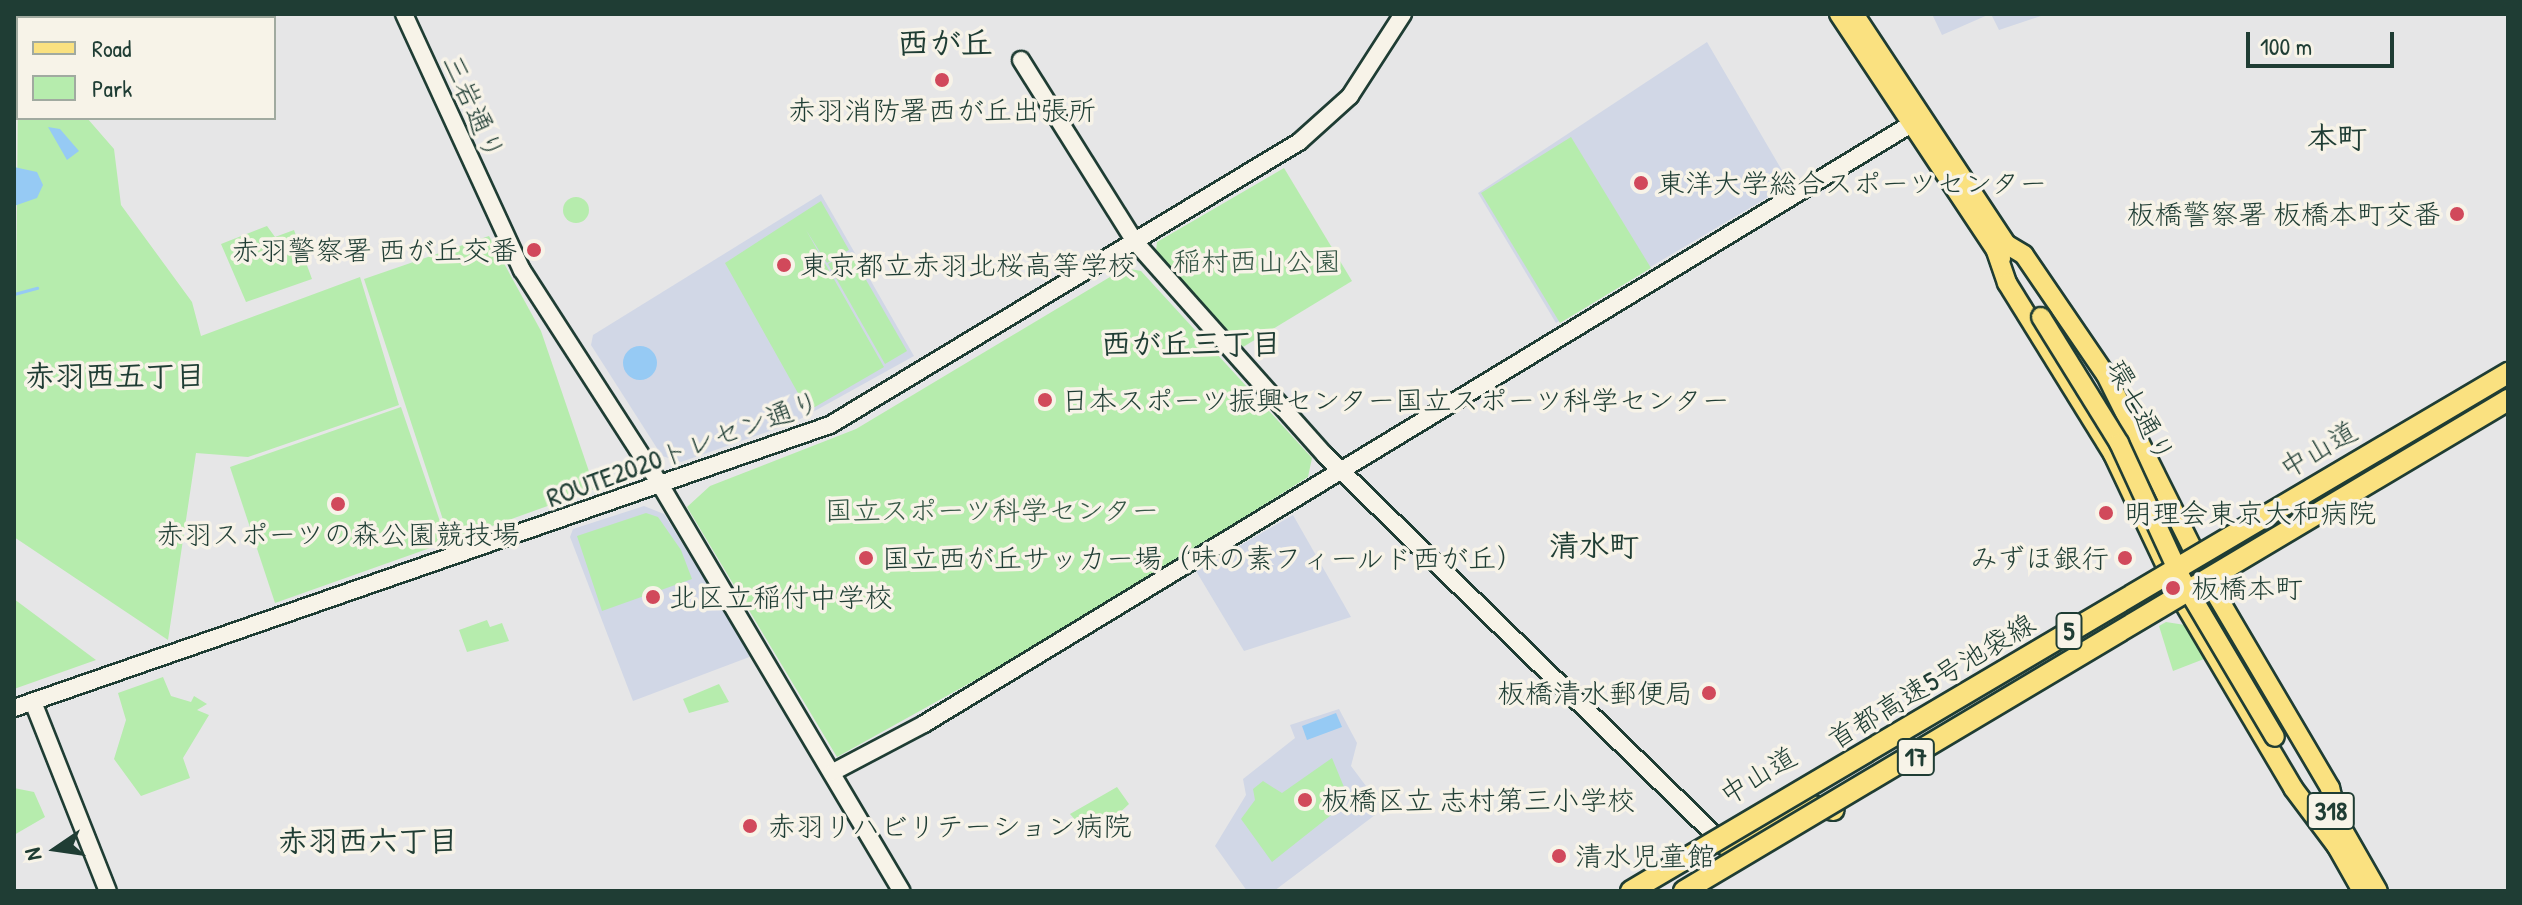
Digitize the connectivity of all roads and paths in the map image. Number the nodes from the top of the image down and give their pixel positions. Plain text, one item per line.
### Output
1 (404, 14) edge
2 (1403, 14) edge
3 (1839, 14) edge
4 (1854, 14) edge
5 (1021, 60) dead end
6 (1917, 120) junction
7 (1136, 243) junction
8 (2000, 246) junction
9 (2508, 372) edge
10 (2508, 387) edge
11 (2508, 400) edge
12 (2508, 411) edge
13 (1342, 470) junction
14 (661, 486) junction
15 (2251, 520) junction
16 (2194, 552) junction
17 (2165, 569) junction
18 (2210, 584) junction
19 (2122, 594) junction
20 (2182, 600) junction
21 (2143, 624) junction
22 (33, 702) junction
23 (14, 708) edge
24 (2279, 735) junction
25 (833, 772) junction
26 (2340, 825) junction
27 (1727, 848) junction
28 (2338, 848) junction
29 (1625, 889) edge
30 (108, 891) edge
31 (901, 891) edge
32 (1652, 891) edge
33 (1684, 891) edge
34 (1691, 891) edge
35 (2362, 891) edge
36 (2378, 891) edge

1 - 14 street, 三岩通り
2 - 7 street, ROUTE2020トレセン通り
3 - 6 main road, 環七通り / 318
4 - 6 main road, 環七通り / 318
5 - 7 street
6 - 8 main road, 環七通り / 318
6 - 13 street
7 - 13 street
7 - 14 street, ROUTE2020トレセン通り
8 - 16 main road
8 - 17 main road
8 - 24 main road, 環七通り / 318, bridge
9 - 15 highway, 中山道 / 17
9 - 29 highway, 首都高速5号池袋線 / 5, bridge
10 - 15 highway
11 - 33 highway, 首都高速5号池袋線 / 5, bridge
12 - 18 highway, 中山道 / 17
13 - 25 street
13 - 27 street
14 - 22 street, ROUTE2020トレセン通り
14 - 25 street, 三岩通り
15 - 16 highway, 中山道 / 17
16 - 17 highway, 中山道 / 17
16 - 18 main road
17 - 19 highway, 中山道 / 17
17 - 20 main road
18 - 20 highway, 中山道 / 17
18 - 26 main road
19 - 27 highway, 中山道 / 17
19 - 32 highway, 5
20 - 21 highway, 中山道 / 17
20 - 28 main road
21 - 27 highway, 中山道 / 17
21 - 34 highway, 17, bridge
22 - 23 street, ROUTE2020トレセン通り
22 - 30 street
24 - 26 main road, 環七通り / 318
24 - 28 main road, 環七通り / 318
25 - 31 street, 三岩通り
26 - 36 main road, 環七通り / 318
27 - 29 highway, 中山道 / 17
27 - 34 highway, 中山道 / 17
28 - 35 main road, 環七通り / 318

